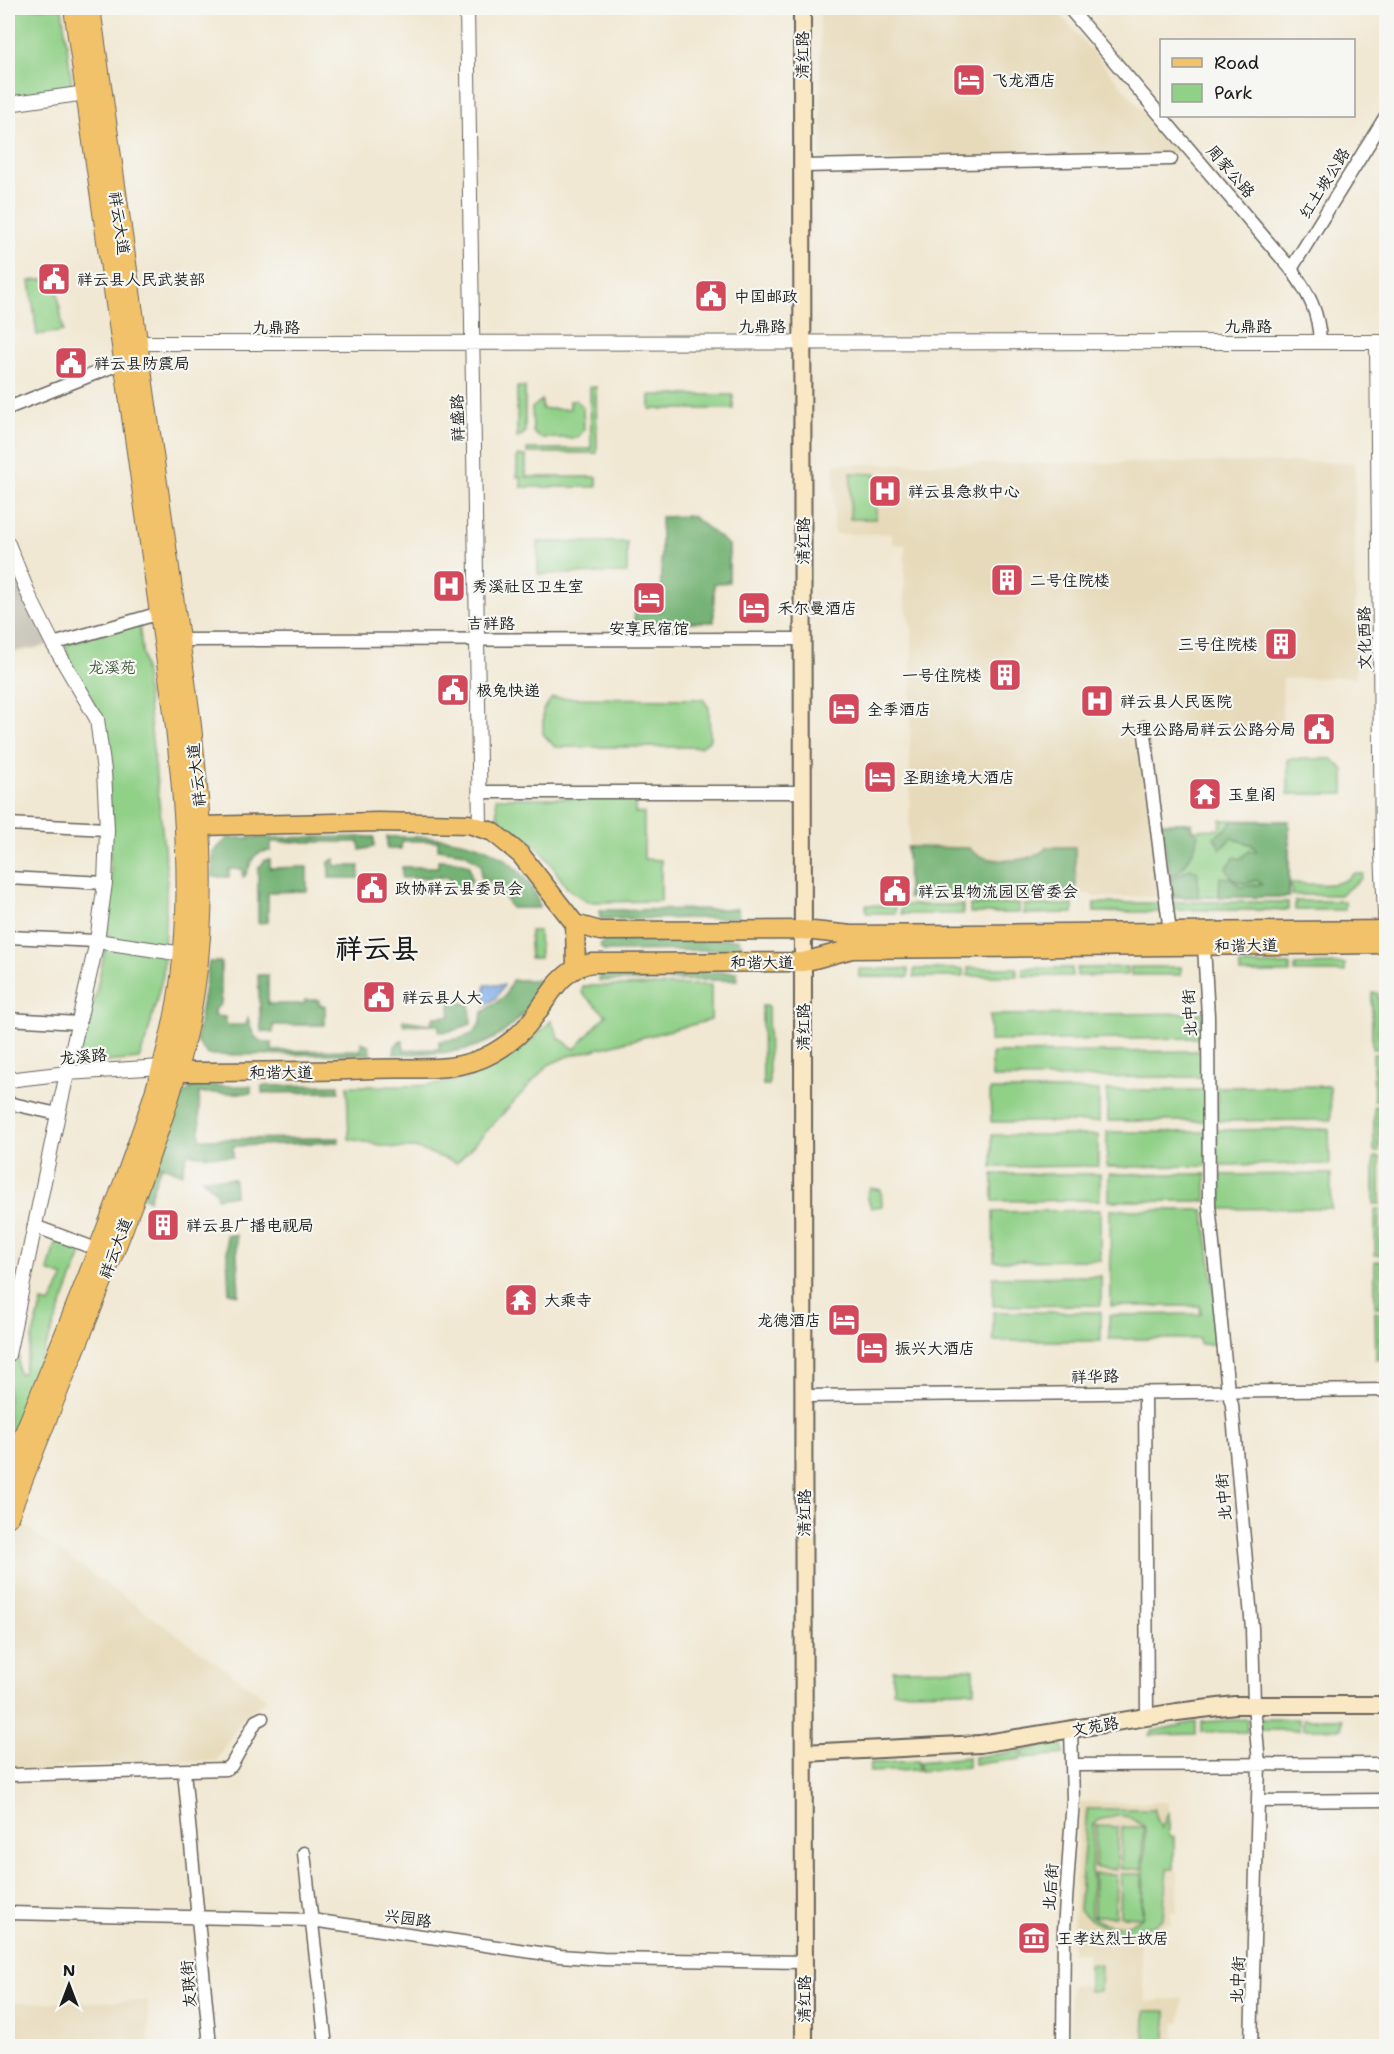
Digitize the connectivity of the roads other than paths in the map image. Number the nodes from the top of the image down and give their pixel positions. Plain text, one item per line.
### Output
1 (74, 8) edge
2 (90, 8) edge
3 (467, 8) edge
4 (802, 8) edge
5 (1069, 8) edge
6 (86, 93) junction
7 (8, 104) edge
8 (1160, 115) edge
9 (1386, 116) edge
10 (1162, 117) edge
11 (1171, 159) dead end
12 (802, 166) junction
13 (1291, 268) junction
14 (1320, 342) junction
15 (1382, 342) edge
16 (472, 343) junction
17 (802, 343) junction
18 (127, 350) junction
19 (8, 408) edge
20 (1382, 465) edge
21 (8, 544) edge
22 (160, 613) junction
23 (803, 639) junction
24 (477, 640) junction
25 (171, 641) junction
26 (53, 644) junction
27 (1384, 686) edge
28 (1144, 727) dead end
29 (479, 792) junction
30 (803, 792) junction
31 (8, 824) edge
32 (200, 826) junction
33 (480, 827) junction
34 (107, 829) junction
35 (8, 878) edge
36 (105, 883) junction
37 (575, 924) junction
38 (803, 930) junction
39 (1386, 930) edge
40 (1170, 932) junction
41 (1386, 934) edge
42 (8, 937) edge
43 (97, 941) junction
44 (1386, 944) edge
45 (1204, 946) junction
46 (183, 954) junction
47 (803, 962) junction
48 (576, 968) junction
49 (8, 1019) edge
50 (78, 1023) junction
51 (169, 1069) junction
52 (67, 1073) junction
53 (8, 1080) edge
54 (8, 1103) edge
55 (58, 1114) junction
56 (34, 1226) junction
57 (99, 1250) junction
58 (8, 1355) edge
59 (1386, 1390) edge
60 (1228, 1391) junction
61 (1145, 1392) junction
62 (803, 1396) junction
63 (8, 1475) edge
64 (8, 1517) edge
65 (1254, 1705) junction
66 (1386, 1705) edge
67 (1148, 1717) junction
68 (262, 1718) dead end
69 (1071, 1730) junction
70 (804, 1753) junction
71 (1259, 1764) junction
72 (1386, 1764) edge
73 (1073, 1765) junction
74 (184, 1771) junction
75 (8, 1775) edge
76 (1386, 1800) edge
77 (1260, 1801) junction
78 (304, 1853) dead end
79 (8, 1913) edge
80 (198, 1919) junction
81 (312, 1920) junction
82 (804, 1962) junction
83 (210, 2046) edge
84 (326, 2046) edge
85 (804, 2046) edge
86 (1063, 2046) edge
87 (1251, 2046) edge

1 - 6 highway, 祥云大道
2 - 18 highway, 祥云大道
3 - 16 street, 祥盛路
4 - 12 main road, 清红路
5 - 8 street, 周家公路
6 - 7 street
6 - 18 highway, 祥云大道
9 - 13 street, 红土坡公路
10 - 13 street, 周家公路
11 - 12 street
12 - 17 main road, 清红路
13 - 14 street, 周家公路
14 - 15 street, 九鼎路
14 - 17 street, 九鼎路
15 - 20 street, 文化西路
16 - 17 street, 九鼎路
16 - 18 street, 九鼎路
16 - 24 street, 祥盛路
17 - 23 main road, 清红路
18 - 19 street
18 - 22 highway, 祥云大道
18 - 25 highway, 祥云大道
20 - 27 street, 文化西路
21 - 26 street
22 - 25 highway, 祥云大道
22 - 26 street
23 - 24 street, 吉祥路
23 - 30 main road, 清红路
24 - 25 street, 吉祥路
24 - 29 street, 祥盛路
25 - 32 highway, 祥云大道
25 - 46 highway, 祥云大道
26 - 34 street
27 - 39 street, 文化西路
28 - 40 street
29 - 30 street
29 - 33 street, 祥盛路
30 - 38 main road, 清红路
31 - 34 street
32 - 33 main road
32 - 51 highway, 祥云大道
33 - 37 main road
34 - 36 street
35 - 36 street
36 - 43 street
37 - 38 main road, 和谐大道
37 - 48 main road
38 - 40 main road, 和谐大道
38 - 47 main road, 清红路
39 - 40 main road, 和谐大道
39 - 41 street, 文化西路
42 - 43 street
43 - 46 street
43 - 50 street
44 - 45 main road, 和谐大道
45 - 47 main road, 和谐大道
45 - 60 street, 北中街
46 - 51 highway, 祥云大道
47 - 48 main road, 和谐大道
47 - 62 main road, 清红路
48 - 51 main road, 和谐大道
49 - 50 street
50 - 52 street
51 - 52 street, 龙溪路
51 - 57 highway, 祥云大道
51 - 64 highway, 祥云大道
52 - 53 street, 龙溪路
52 - 55 street
54 - 55 street
55 - 56 street
56 - 57 street
56 - 58 street
57 - 63 highway, 祥云大道
59 - 60 street, 祥华路
60 - 61 street, 祥华路
60 - 65 street, 北中街
61 - 62 street, 祥华路
61 - 67 street
62 - 70 main road, 清红路
65 - 66 main road, 文苑路
65 - 67 main road, 文苑路
65 - 71 street, 北中街
67 - 69 main road, 文苑路
68 - 74 street
69 - 70 main road, 文苑路
69 - 73 street, 北后街
70 - 82 main road, 清红路
71 - 72 street
71 - 73 street
71 - 77 street, 北中街
73 - 86 street, 北后街
74 - 75 street
74 - 80 street, 友联街
76 - 77 street
77 - 87 street, 北中街
78 - 81 street
79 - 80 street, 兴园路
80 - 81 street, 兴园路
80 - 83 street, 友联街
81 - 82 street, 兴园路
81 - 84 street
82 - 85 main road, 清红路

